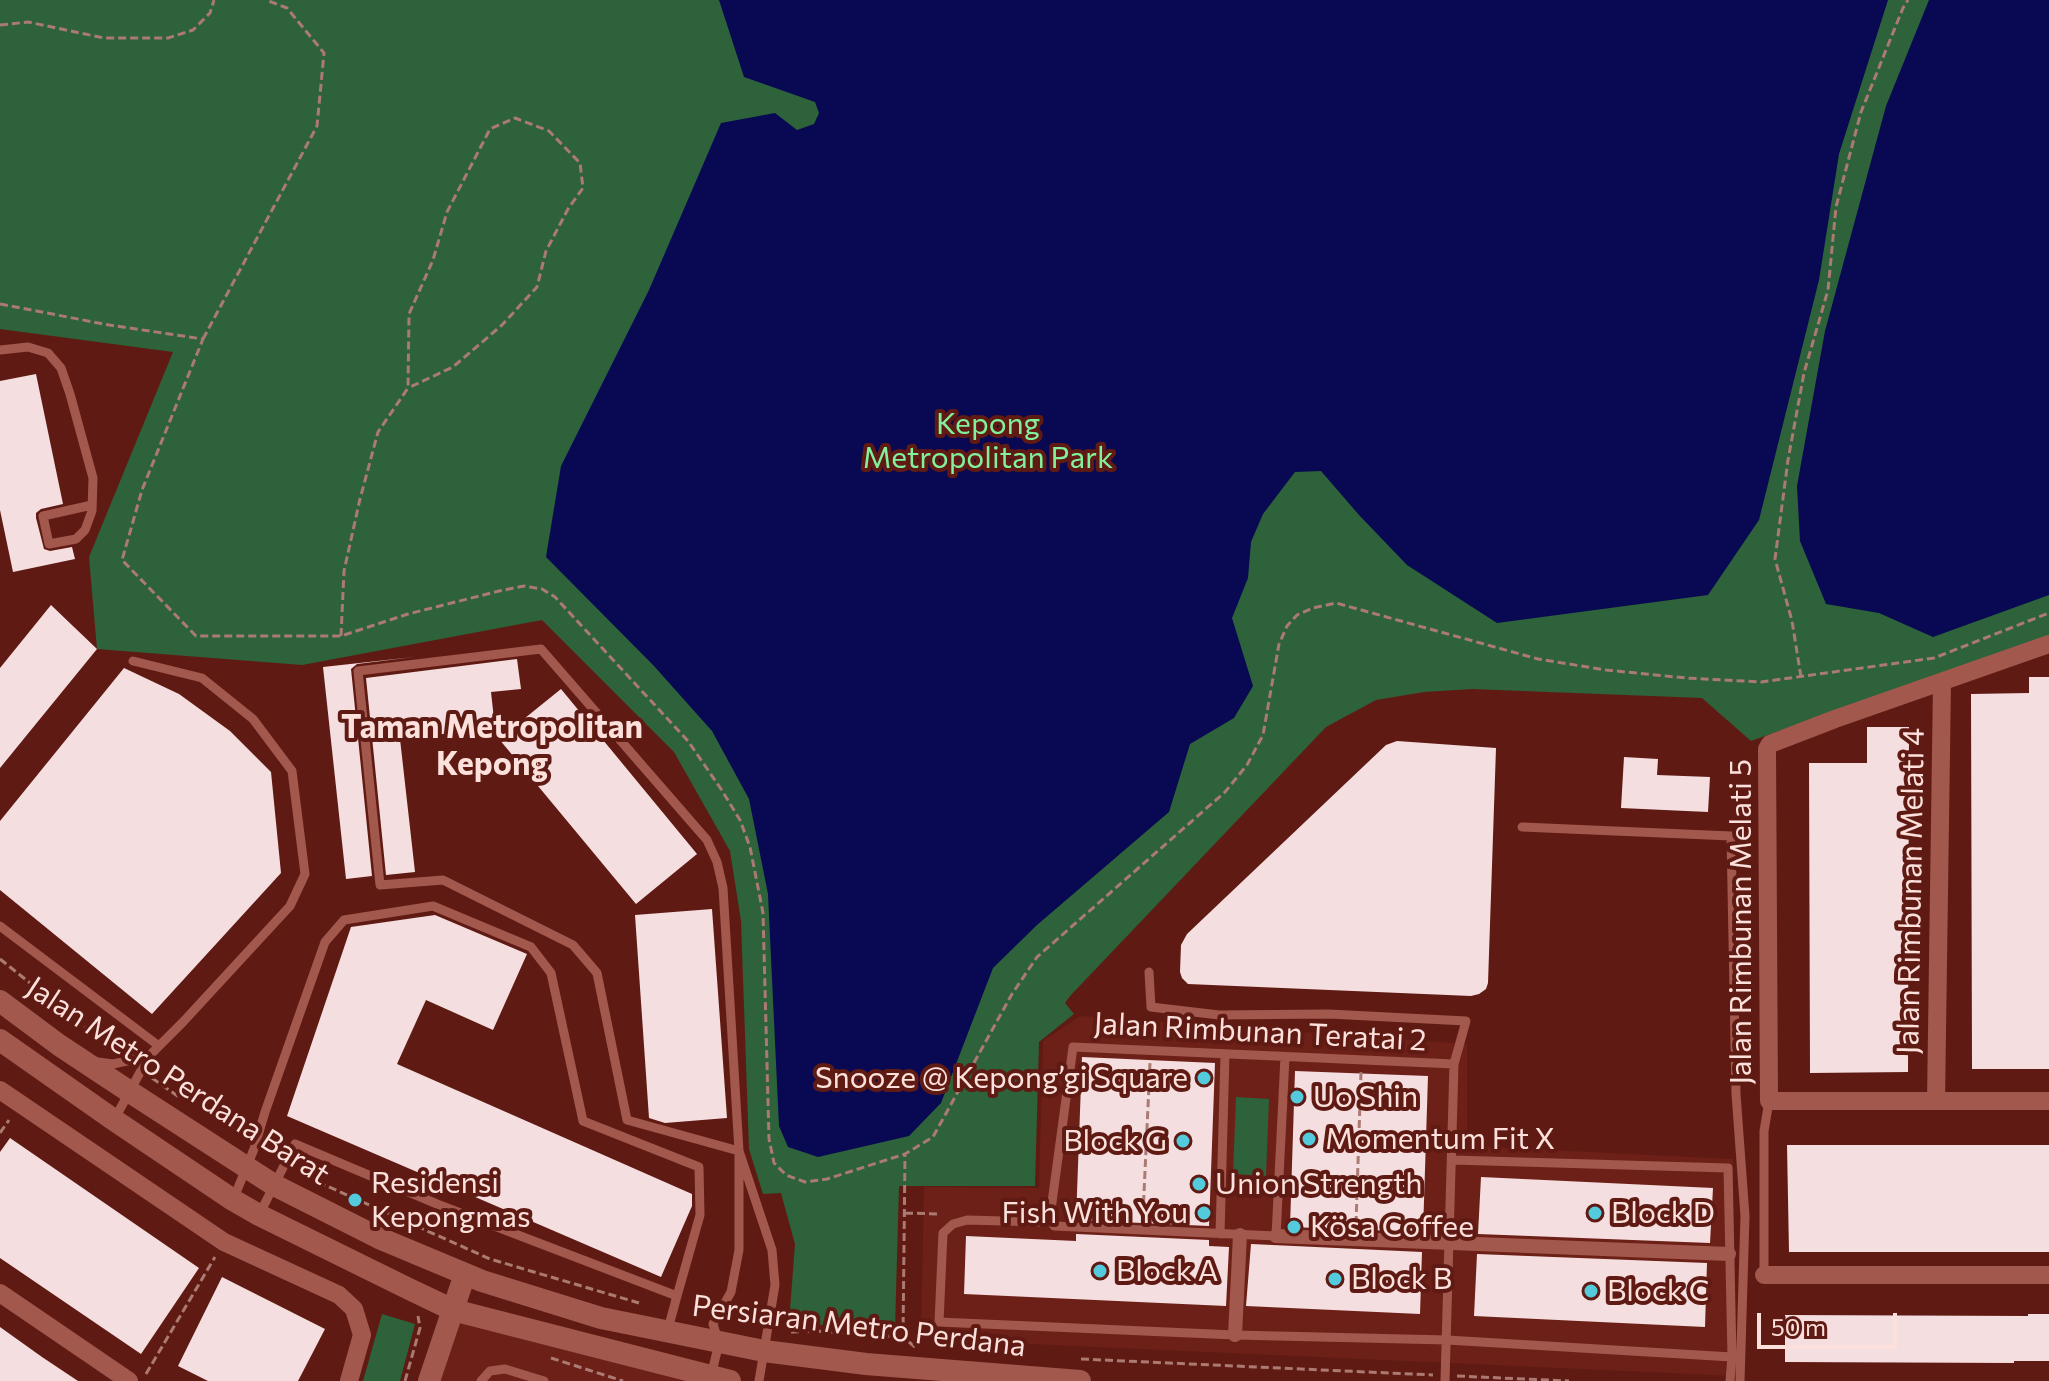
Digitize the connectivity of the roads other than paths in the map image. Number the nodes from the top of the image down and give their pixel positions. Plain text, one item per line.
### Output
1 (0, 350) edge
2 (92, 505) junction
3 (2049, 644) edge
4 (133, 661) dead end
5 (1942, 682) junction
6 (1522, 827) dead end
7 (0, 926) edge
8 (1149, 972) dead end
9 (0, 1001) edge
10 (0, 1040) edge
11 (59, 1045) junction
12 (159, 1046) junction
13 (1225, 1054) junction
14 (149, 1056) junction
15 (1285, 1057) junction
16 (1454, 1064) junction
17 (0, 1090) edge
18 (130, 1092) junction
19 (1769, 1101) junction
20 (1936, 1101) junction
21 (2049, 1101) edge
22 (114, 1120) junction
23 (739, 1151) junction
24 (1452, 1160) junction
25 (247, 1168) junction
26 (279, 1176) junction
27 (233, 1200) junction
28 (259, 1215) junction
29 (1050, 1217) junction
30 (1220, 1234) junction
31 (1240, 1235) junction
32 (1276, 1236) junction
33 (1450, 1243) junction
34 (1729, 1254) junction
35 (465, 1274) junction
36 (1764, 1275) joint
37 (2049, 1275) edge
38 (0, 1293) edge
39 (677, 1296) junction
40 (453, 1310) junction
41 (670, 1323) junction
42 (1235, 1335) junction
43 (1447, 1340) junction
44 (766, 1342) junction
45 (719, 1343) junction
46 (1732, 1357) junction
47 (1078, 1370) edge
48 (1444, 1378) edge
49 (721, 1379) edge
50 (129, 1381) edge
51 (349, 1381) edge
52 (429, 1381) edge
53 (481, 1381) edge
54 (544, 1381) edge
55 (759, 1381) edge
56 (1062, 1381) edge
57 (1730, 1381) edge
58 (1740, 1381) edge

1 - 2 lane
2 - 2 lane
3 - 5 street
4 - 12 lane
5 - 19 street, Jalan Rimbunan Melati 5
5 - 20 street, Jalan Rimbunan Melati 4
6 - 58 lane
7 - 12 lane
8 - 16 lane
9 - 11 street, Jalan Metro Perdana Barat
10 - 22 street, Jalan Metro Perdana Barat
11 - 14 lane
11 - 18 street, Jalan Metro Perdana Barat
12 - 14 lane
13 - 15 lane, Jalan Rimbunan Teratai 2
13 - 29 lane, Jalan Rimbunan Teratai 2
13 - 30 lane
14 - 18 lane
15 - 16 lane, Jalan Rimbunan Teratai 2
15 - 32 lane
16 - 24 lane, Jalan Rimbunan Teratai 2
17 - 51 street
18 - 22 lane
18 - 25 street, Jalan Metro Perdana Barat
19 - 20 street
19 - 36 lane
20 - 21 street
22 - 27 street, Jalan Metro Perdana Barat
23 - 23 lane
23 - 44 lane
23 - 45 lane
24 - 33 lane, Jalan Rimbunan Teratai 2
24 - 34 lane
25 - 26 street, Jalan Metro Perdana Barat
25 - 27 lane
25 - 39 lane
26 - 28 lane
26 - 35 street, Jalan Metro Perdana Barat
26 - 39 lane
27 - 28 street, Jalan Metro Perdana Barat
28 - 40 street, Jalan Metro Perdana Barat
29 - 30 lane
29 - 42 lane
30 - 31 lane
31 - 32 lane
31 - 42 street
32 - 33 street
33 - 34 street
33 - 43 lane, Jalan Rimbunan Teratai 2
34 - 46 lane
35 - 40 street
35 - 41 street, Persiaran Metro Perdana
36 - 37 street
38 - 50 street
39 - 41 lane
40 - 49 street
40 - 52 street
41 - 45 street, Persiaran Metro Perdana
42 - 43 lane
43 - 46 lane
43 - 48 lane, Jalan Rimbunan Teratai 2
44 - 45 street, Persiaran Metro Perdana
44 - 55 lane
44 - 56 street, Persiaran Metro Perdana
45 - 49 lane
46 - 57 lane
47 - 56 street, Persiaran Metro Perdana
53 - 54 lane

